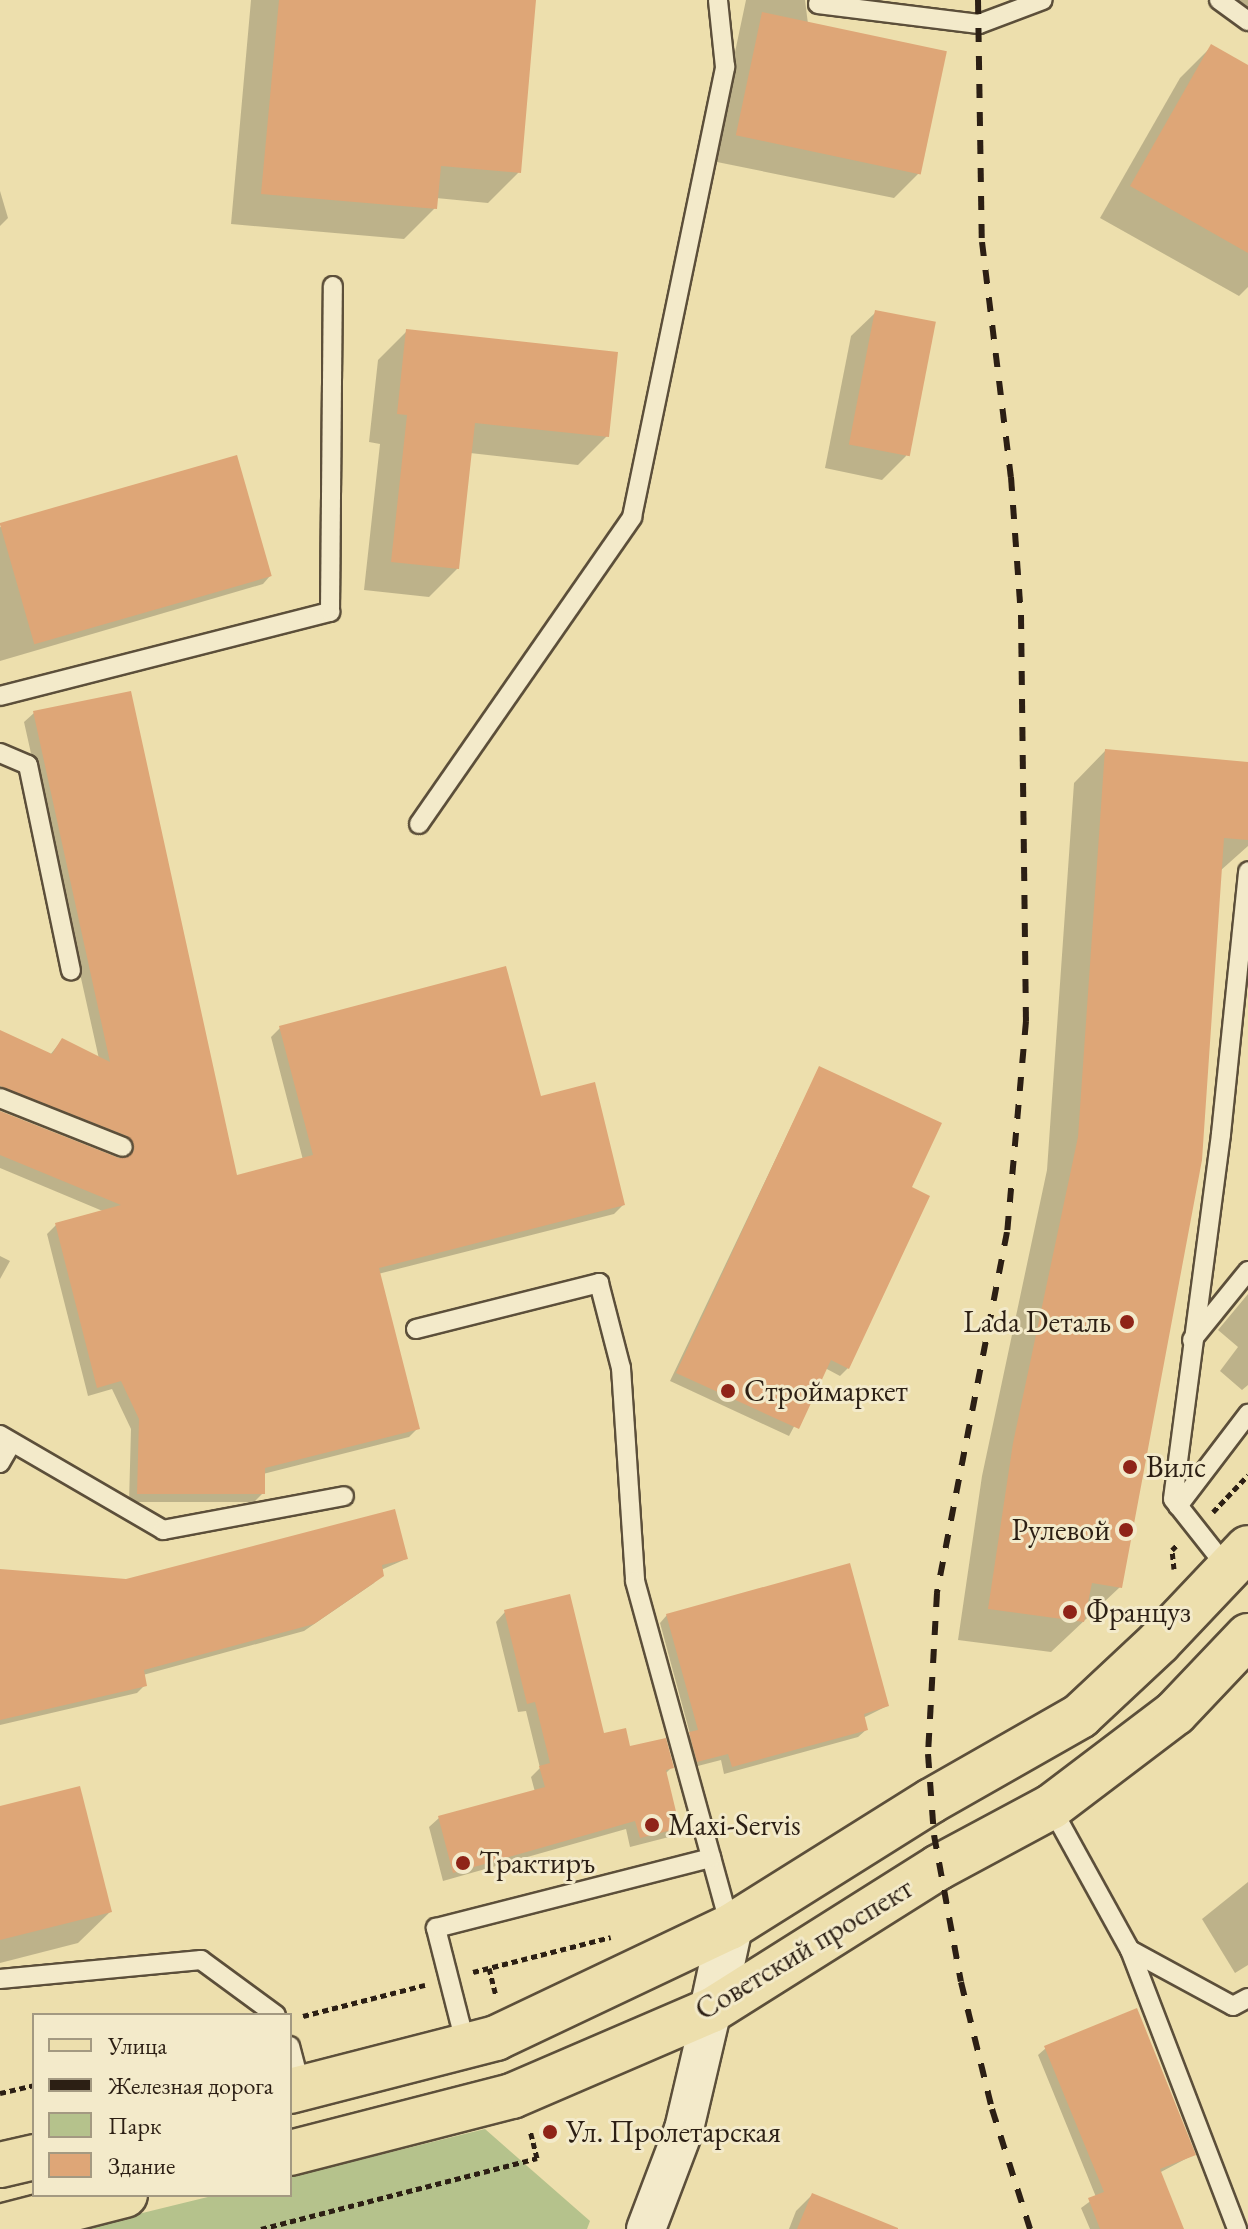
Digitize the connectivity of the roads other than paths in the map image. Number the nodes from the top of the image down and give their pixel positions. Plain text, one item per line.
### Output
1 (718, 0) edge
2 (1043, 0) edge
3 (1219, 0) edge
4 (818, 4) dead end
5 (1248, 21) edge
6 (333, 286) dead end
7 (0, 696) edge
8 (0, 753) edge
9 (419, 824) dead end
10 (1248, 871) edge
11 (71, 971) dead end
12 (0, 1098) edge
13 (123, 1147) dead end
14 (1248, 1271) edge
15 (416, 1329) dead end
16 (1190, 1342) junction
17 (1248, 1414) edge
18 (5, 1440) edge
19 (0, 1463) edge
20 (344, 1496) dead end
21 (1178, 1506) junction
22 (1238, 1559) edge
23 (1248, 1636) edge
24 (1051, 1807) junction
25 (711, 1858) junction
26 (730, 1927) junction
27 (1130, 1950) junction
28 (0, 1979) edge
29 (1248, 1998) edge
30 (712, 2010) junction
31 (273, 2013) edge
32 (466, 2046) junction
33 (292, 2064) edge
34 (295, 2090) edge
35 (292, 2152) edge
36 (32, 2157) edge
37 (0, 2165) edge
38 (117, 2197) edge
39 (0, 2227) edge
40 (646, 2229) edge
41 (1237, 2229) edge

1 - 9 lane
2 - 4 lane
3 - 5 lane
6 - 7 lane
8 - 11 lane
10 - 16 lane
12 - 13 lane
14 - 16 lane
15 - 25 lane
16 - 21 lane
17 - 21 lane
18 - 19 lane
18 - 20 lane
21 - 22 lane
22 - 26 main road, Советский проспект
23 - 24 main road, Советский проспект
24 - 27 lane
24 - 30 main road, Советский проспект
25 - 26 lane
25 - 32 lane
26 - 30 main road
26 - 32 main road, Советский проспект
27 - 29 lane
27 - 41 lane
28 - 31 lane
30 - 35 main road, Советский проспект
30 - 40 street
32 - 34 main road, Советский проспект
33 - 34 lane
36 - 37 main road
38 - 39 main road

